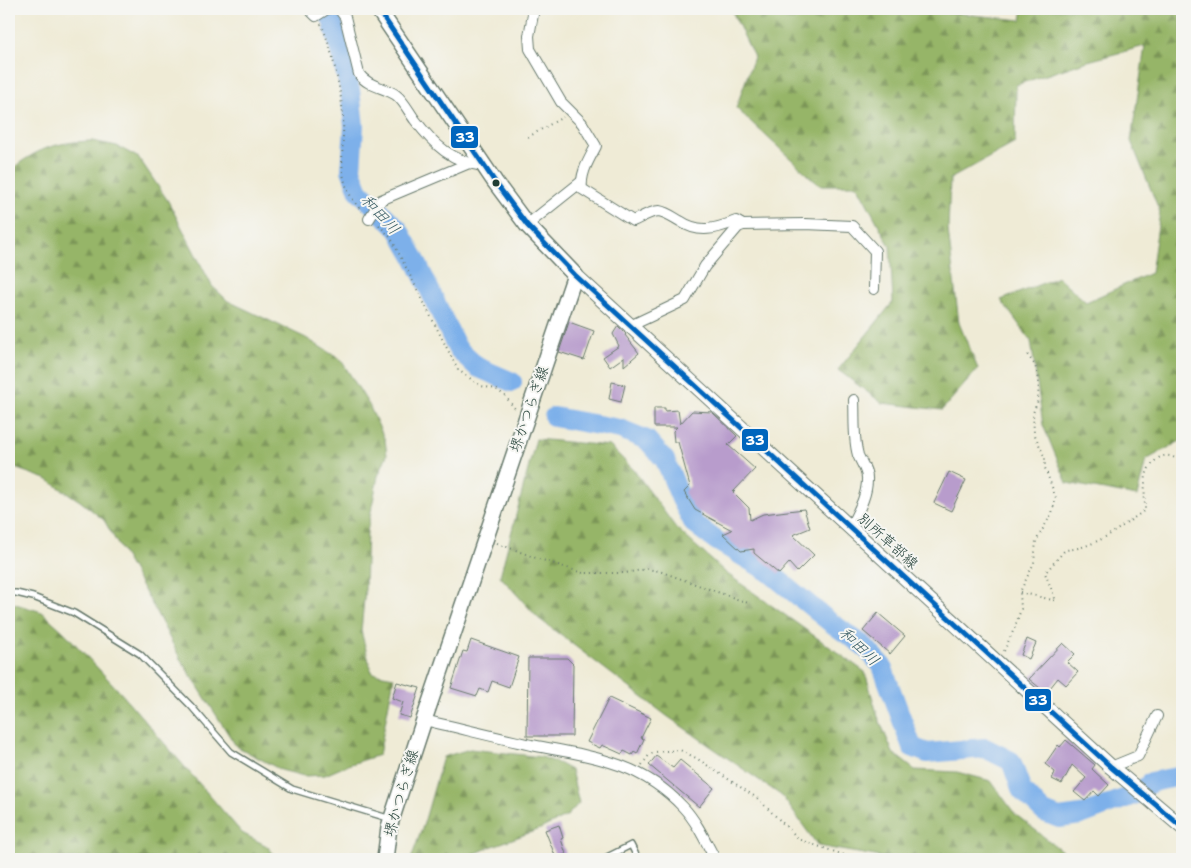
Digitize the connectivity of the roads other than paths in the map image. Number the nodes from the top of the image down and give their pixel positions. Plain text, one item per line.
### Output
1 (326, 9) edge
2 (339, 9) edge
3 (378, 9) edge
4 (534, 9) edge
5 (313, 12) edge
6 (467, 164) junction
7 (484, 166) junction
8 (581, 182) junction
9 (369, 219) road end
10 (527, 225) junction
11 (743, 225) junction
12 (574, 275) junction
13 (874, 289) dead end
14 (630, 326) junction
15 (854, 400) dead end
16 (850, 528) junction
17 (9, 593) edge
18 (1157, 716) dead end
19 (424, 720) junction
20 (1111, 767) junction
21 (391, 820) junction
22 (1182, 827) edge
23 (385, 859) edge
24 (603, 859) edge
25 (638, 859) edge
26 (715, 859) edge

1 - 5 street
2 - 6 street
3 - 7 main road
4 - 8 street
6 - 7 street
6 - 9 street
7 - 10 main road
8 - 10 street
8 - 11 street
10 - 12 main road
11 - 13 street
11 - 14 street
12 - 14 main road, 別所草部線
12 - 19 main road, 堺かつらぎ線
14 - 16 main road, 別所草部線
15 - 16 street
16 - 20 main road, 別所草部線
17 - 21 lane
18 - 20 street
19 - 21 main road, 堺かつらぎ線
19 - 26 street
20 - 22 main road, 別所草部線
21 - 23 main road, 堺かつらぎ線
24 - 25 lane

